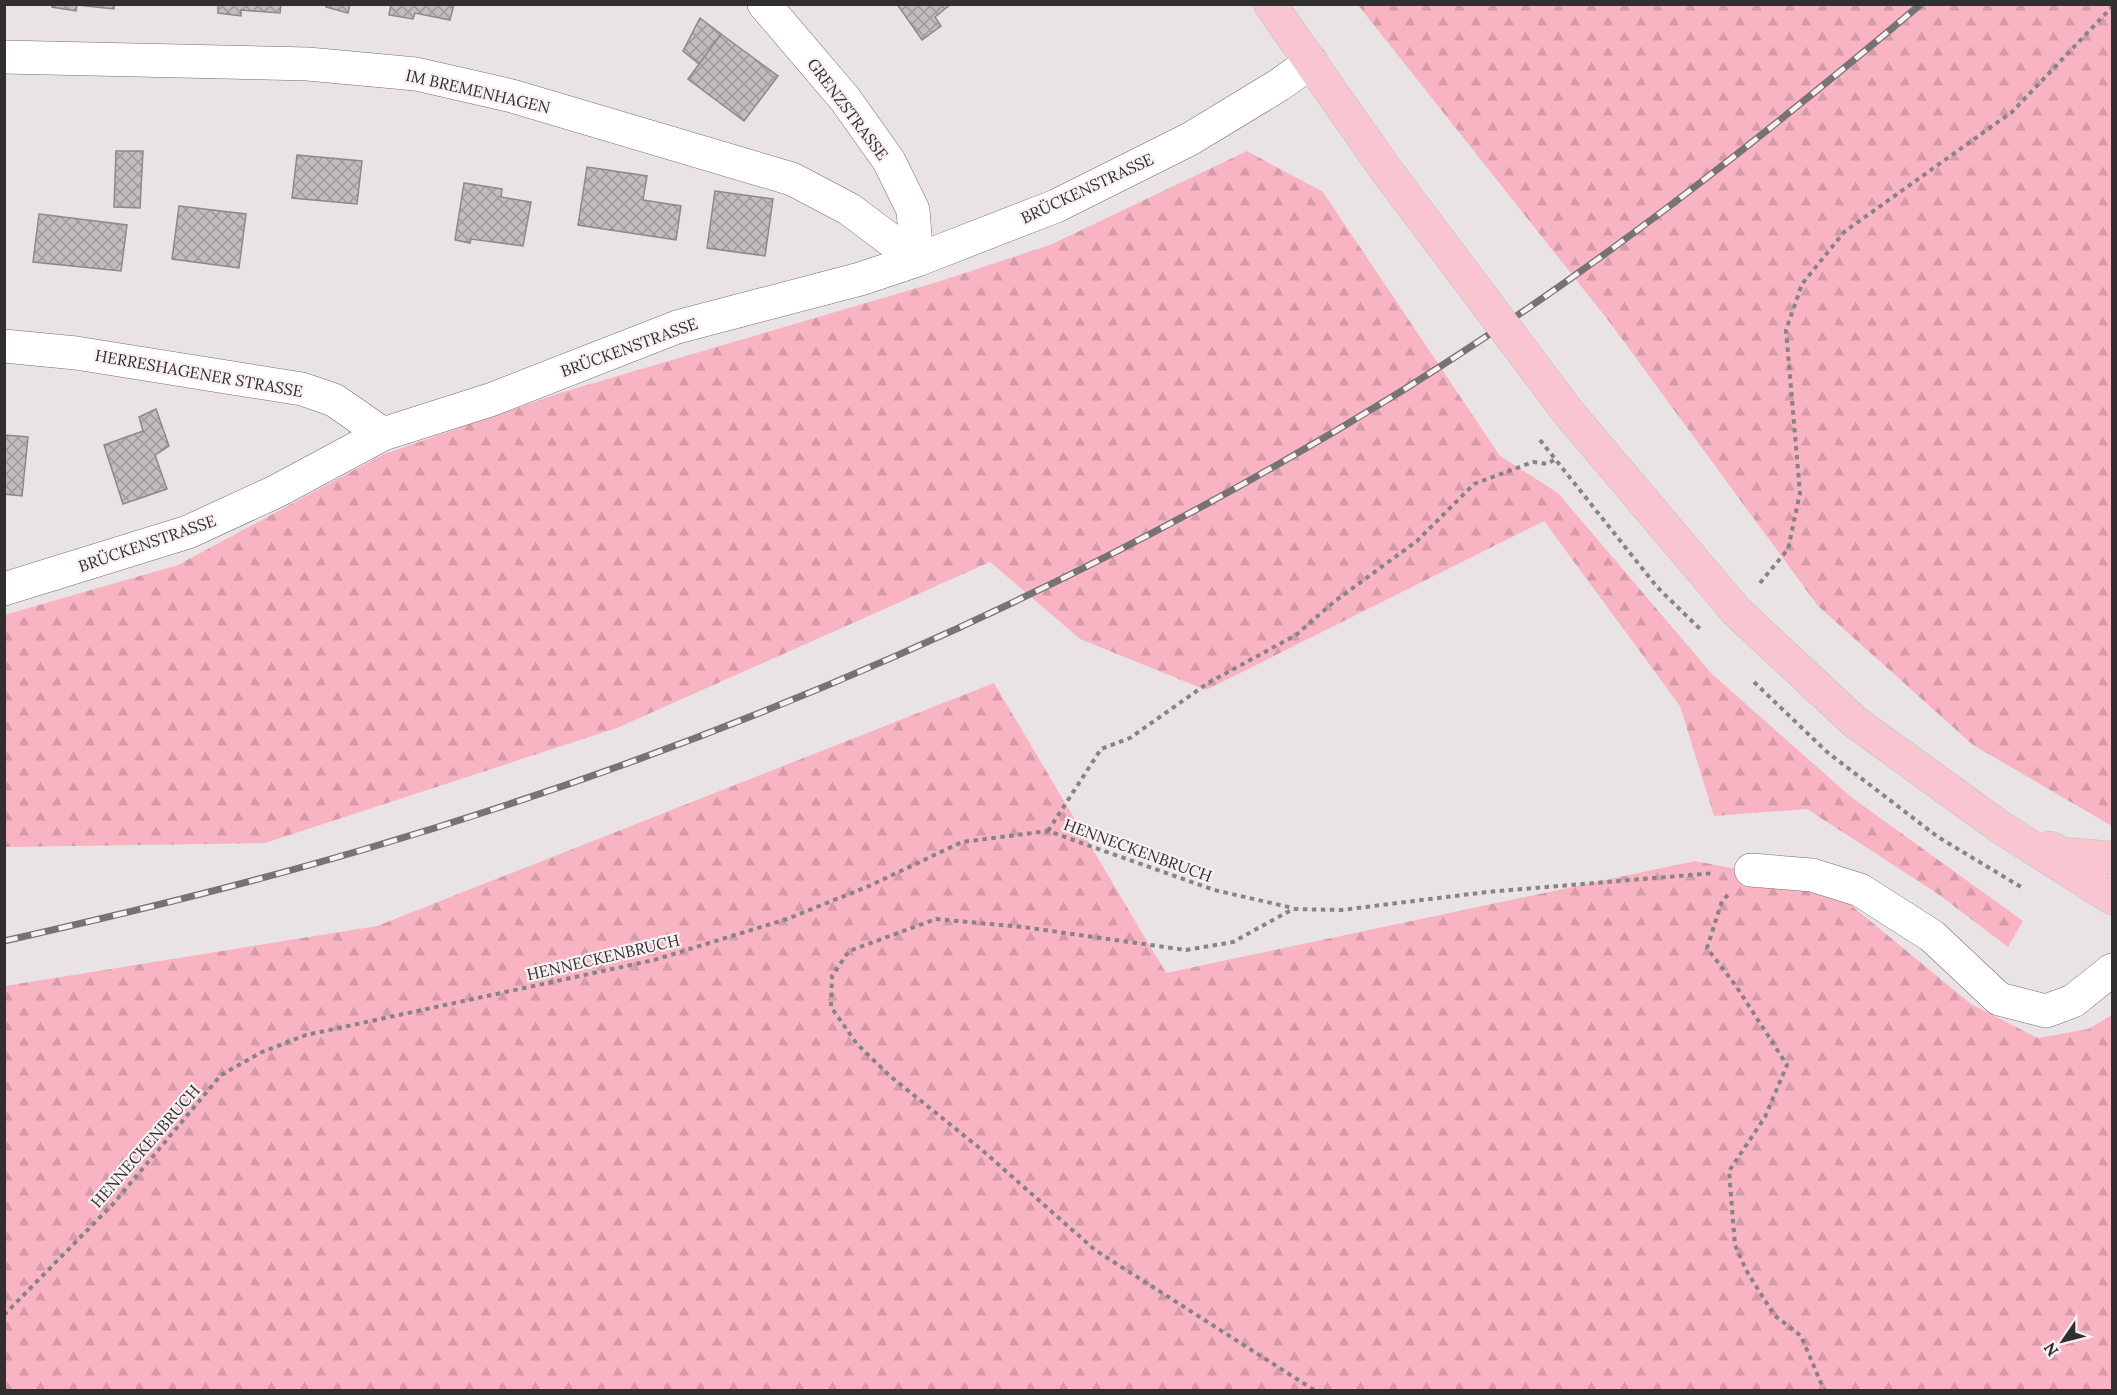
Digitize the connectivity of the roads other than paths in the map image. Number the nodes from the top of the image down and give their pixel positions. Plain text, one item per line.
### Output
1 (764, 4) edge
2 (1270, 4) edge
3 (4, 57) edge
4 (1311, 62) junction
5 (917, 260) junction
6 (4, 346) edge
7 (383, 434) junction
8 (4, 589) edge
9 (2000, 827) junction
10 (2112, 858) edge
11 (1751, 870) road end
12 (2112, 898) edge
13 (2112, 970) edge

1 - 5 street, GRENZSTRASSE
2 - 4 main road
3 - 5 street, IM BREMENHAGEN
4 - 5 street, BRÜCKENSTRASSE
4 - 9 main road, bridge
5 - 7 street, BRÜCKENSTRASSE
6 - 7 street, HERRESHAGENER STRASSE
7 - 8 street, BRÜCKENSTRASSE
9 - 10 main road
9 - 12 main road
11 - 13 street

